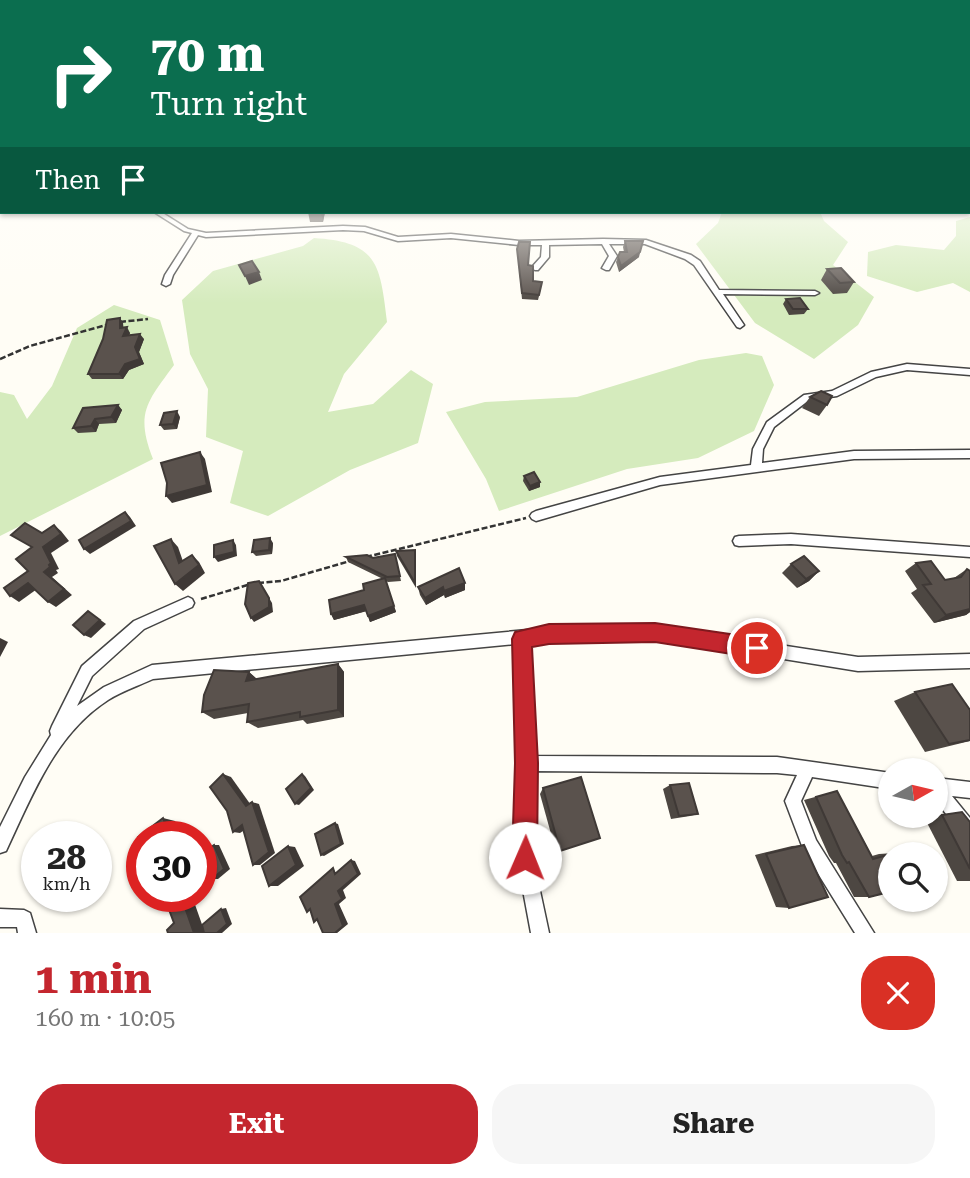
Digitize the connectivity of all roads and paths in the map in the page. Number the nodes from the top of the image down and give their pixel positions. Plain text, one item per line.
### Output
1 (166, 217) edge
2 (197, 232) junction
3 (603, 242) junction
4 (545, 243) junction
5 (535, 268) edge
6 (607, 268) dead end
7 (166, 284) dead end
8 (717, 292) junction
9 (815, 293) dead end
10 (148, 319) dead end
11 (740, 325) dead end
12 (0, 359) edge
13 (970, 372) edge
14 (970, 454) edge
15 (756, 469) junction
16 (536, 516) joint
17 (739, 541) dead end
18 (970, 552) edge
19 (363, 557) edge
20 (352, 561) edge
21 (187, 603) joint
22 (522, 639) junction
23 (970, 661) edge
24 (44, 755) junction
25 (526, 763) junction
26 (808, 769) junction
27 (878, 780) edge
28 (948, 788) edge
29 (970, 790) edge
30 (948, 803) edge
31 (970, 831) edge
32 (0, 845) edge
33 (0, 918) edge
34 (27, 933) edge
35 (540, 933) edge
36 (865, 933) edge

1 - 2 street
2 - 4 street
2 - 7 street
3 - 4 street
3 - 6 street
3 - 8 street
4 - 5 street
8 - 9 street
8 - 11 street
10 - 12 path
13 - 15 street
14 - 15 street
15 - 16 street
16 - 19 path
17 - 18 street
20 - 21 path
21 - 24 street
22 - 23 street
22 - 24 street
22 - 25 street
24 - 32 street
25 - 26 street
25 - 35 street
26 - 27 street
26 - 36 street
28 - 29 street
30 - 31 street
33 - 34 street

